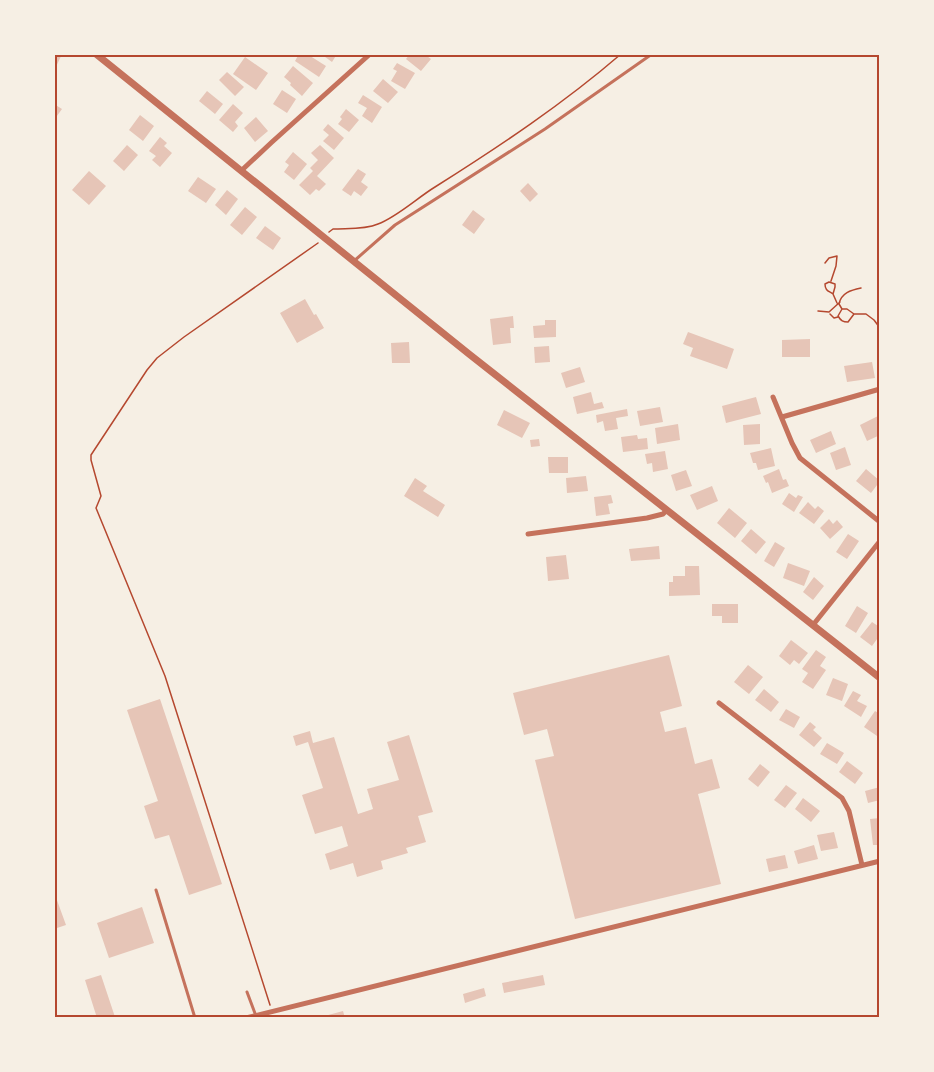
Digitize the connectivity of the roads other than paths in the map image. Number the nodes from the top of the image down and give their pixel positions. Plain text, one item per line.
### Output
1 (96, 54) edge
2 (370, 54) edge
3 (652, 54) edge
4 (242, 170) junction
5 (354, 261) junction
6 (880, 389) edge
7 (773, 397) dead end
8 (782, 417) junction
9 (667, 510) junction
10 (880, 522) edge
11 (528, 534) dead end
12 (880, 541) edge
13 (813, 625) junction
14 (880, 678) edge
15 (719, 703) dead end
16 (880, 861) edge
17 (862, 865) junction
18 (156, 890) dead end
19 (247, 992) dead end
20 (256, 1016) junction
21 (195, 1018) edge
22 (246, 1018) edge

1 - 4 street
2 - 4 street
3 - 5 lane
4 - 5 street
5 - 9 street
6 - 8 street
7 - 8 street
8 - 10 street
9 - 11 street
9 - 13 street
12 - 13 street
13 - 14 street
15 - 17 street
16 - 17 street
17 - 20 street
18 - 21 lane
19 - 20 lane
20 - 22 street

